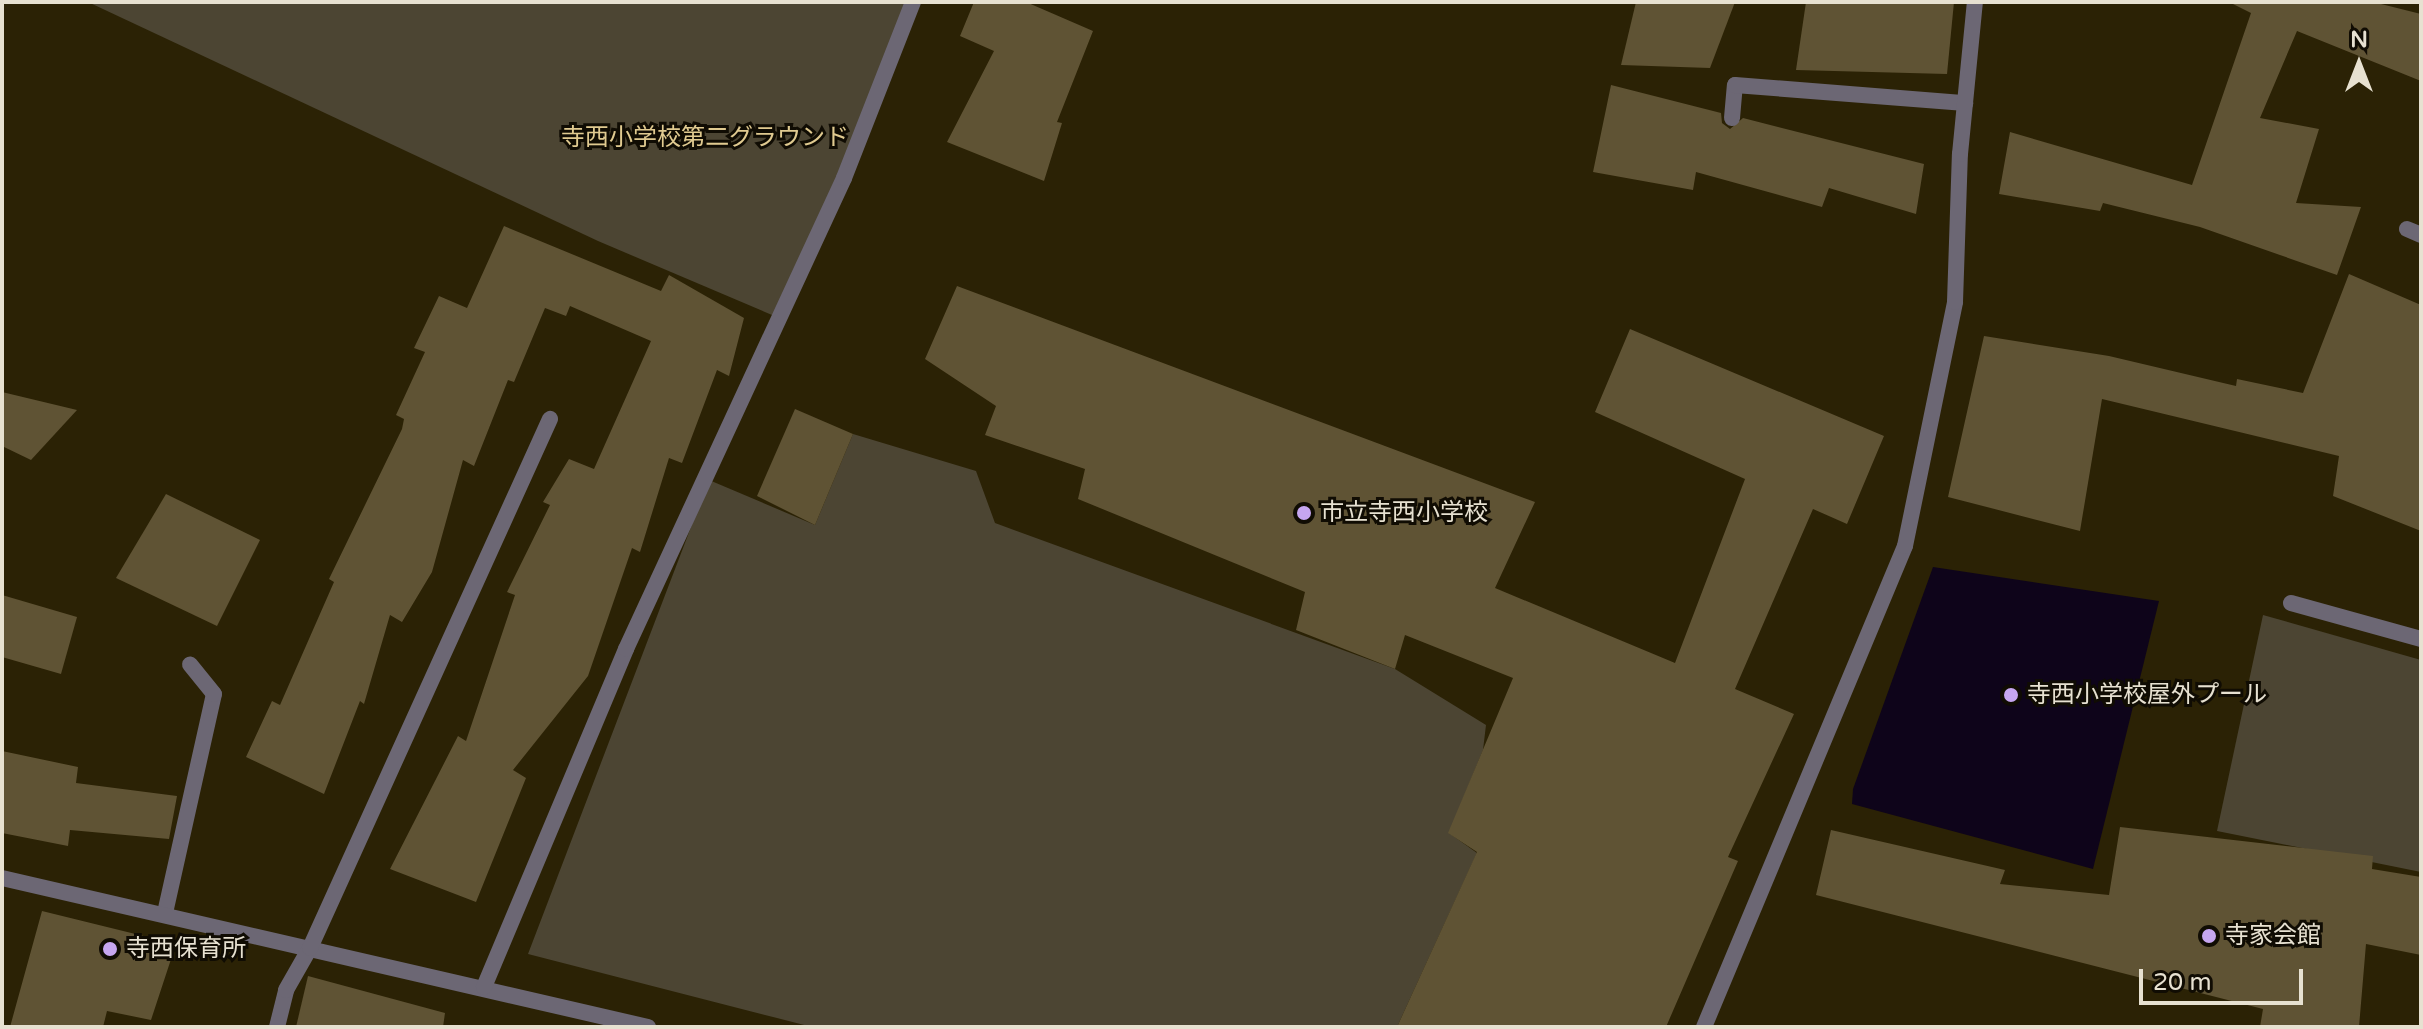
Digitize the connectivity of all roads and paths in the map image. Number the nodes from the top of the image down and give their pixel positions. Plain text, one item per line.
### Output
1 (913, 2) edge
2 (1975, 2) edge
3 (1965, 103) junction
4 (1732, 118) dead end
5 (550, 419) dead end
6 (2291, 603) dead end
7 (2421, 639) edge
8 (190, 664) dead end
9 (2, 878) edge
10 (165, 913) junction
11 (310, 948) junction
12 (484, 987) junction
13 (277, 1027) edge
14 (648, 1027) edge
15 (1704, 1027) edge

1 - 12 street
2 - 3 street
3 - 4 street
3 - 15 street
5 - 11 street
6 - 7 street
8 - 10 street
9 - 10 street
10 - 11 street
11 - 12 street
11 - 13 street
12 - 14 street

